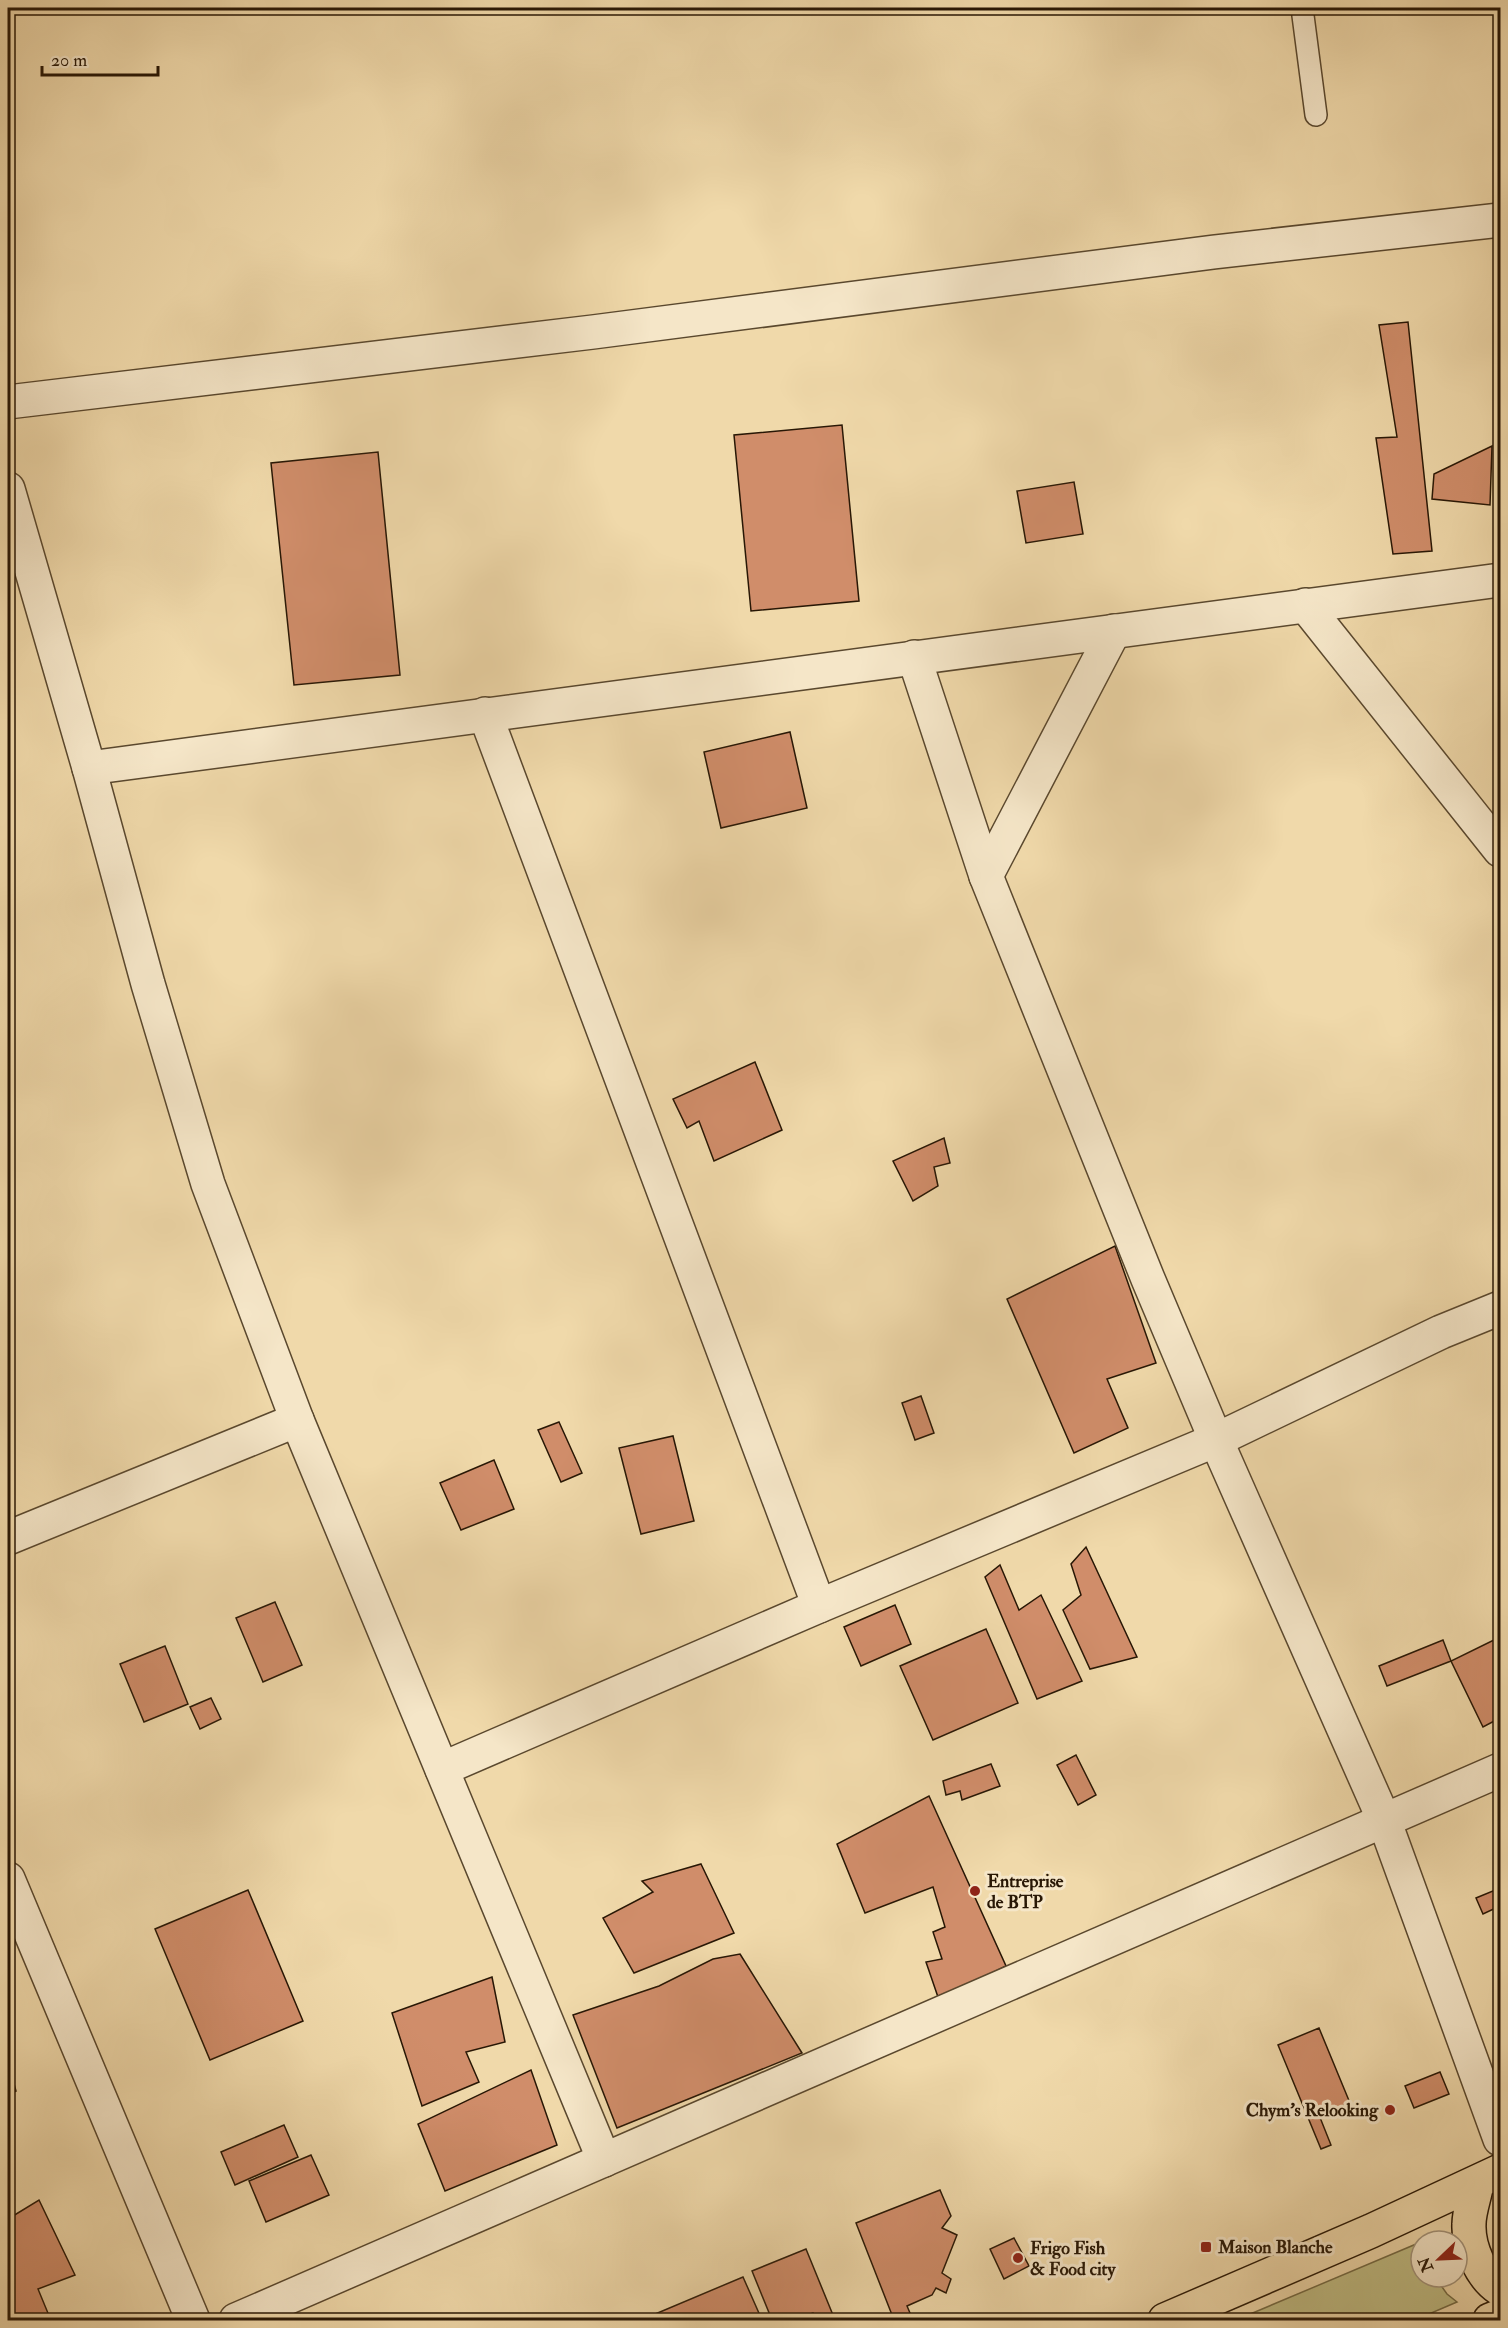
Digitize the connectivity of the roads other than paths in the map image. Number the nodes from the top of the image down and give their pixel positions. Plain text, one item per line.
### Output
1 (1302, 8) edge
2 (1316, 115) dead end
3 (1500, 220) edge
4 (8, 402) edge
5 (8, 489) edge
6 (1500, 580) edge
7 (1305, 605) junction
8 (1114, 631) junction
9 (914, 657) junction
10 (485, 714) junction
11 (89, 768) junction
12 (1500, 850) edge
13 (986, 876) junction
14 (1500, 1308) edge
15 (297, 1420) junction
16 (1216, 1440) junction
17 (8, 1538) edge
18 (819, 1606) junction
19 (442, 1769) junction
20 (1500, 1770) edge
21 (1384, 1820) junction
22 (8, 1879) edge
23 (1500, 2139) edge
24 (604, 2160) junction
25 (1489, 2177) edge
26 (1500, 2289) edge
27 (1500, 2316) edge
28 (193, 2320) edge
29 (236, 2320) edge
30 (1165, 2320) edge
31 (1490, 2320) edge

1 - 2 lane
3 - 4 street
5 - 11 street
6 - 7 street
7 - 8 street
7 - 12 street
8 - 9 street
8 - 13 street
9 - 10 street
9 - 13 street
10 - 11 street
10 - 18 street
11 - 15 street
13 - 16 street
14 - 16 street
15 - 17 street
15 - 19 street
16 - 18 street
16 - 21 street
18 - 19 street
19 - 24 street
20 - 21 street
21 - 23 street
21 - 24 street
22 - 28 street
24 - 29 street
25 - 26 main road
25 - 30 main road
27 - 31 main road

